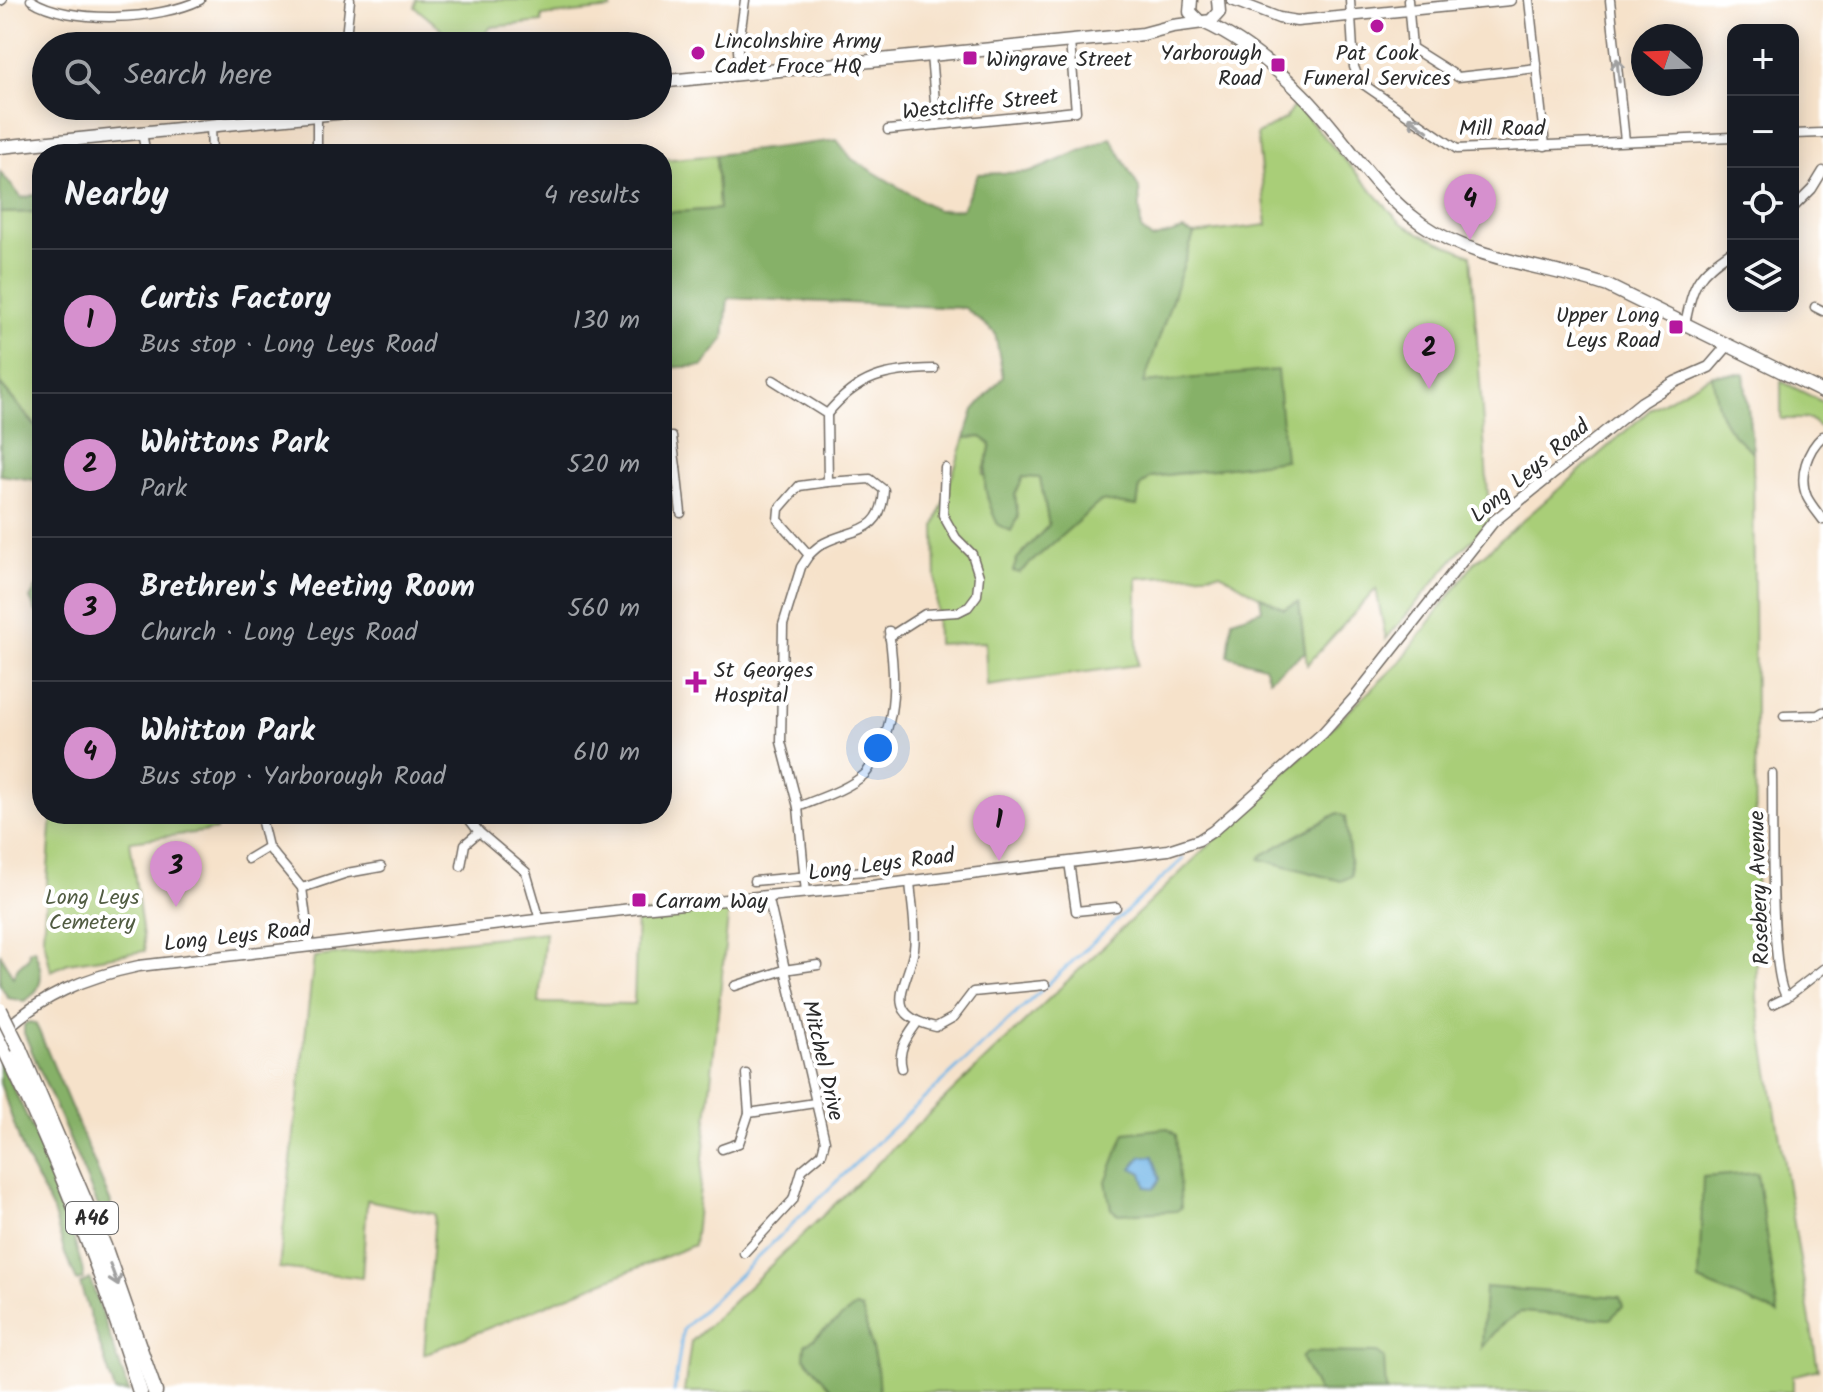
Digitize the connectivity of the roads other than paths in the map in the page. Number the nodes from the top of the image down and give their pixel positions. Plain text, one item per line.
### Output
1 (31, 0) edge
2 (200, 0) edge
3 (350, 0) edge
4 (745, 0) edge
5 (1350, 0) edge
6 (1510, 0) edge
7 (1529, 0) edge
8 (1610, 0) edge
9 (1190, 1) edge
10 (1237, 2) edge
11 (1476, 2) edge
12 (1408, 5) edge
13 (1219, 7) edge
14 (1350, 15) junction
15 (1202, 22) junction
16 (1173, 26) junction
17 (347, 32) edge
18 (1229, 34) junction
19 (1070, 42) junction
20 (931, 55) junction
21 (1537, 68) junction
22 (740, 75) junction
23 (672, 81) edge
24 (264, 120) edge
25 (317, 120) edge
26 (937, 125) junction
27 (211, 126) junction
28 (888, 130) dead end
29 (142, 133) junction
30 (1823, 133) edge
31 (1799, 134) edge
32 (1727, 137) edge
33 (1625, 141) junction
34 (144, 144) edge
35 (212, 144) edge
36 (317, 144) edge
37 (1545, 146) junction
38 (0, 147) edge
39 (1823, 171) edge
40 (1799, 202) edge
41 (1727, 254) edge
42 (1685, 324) junction
43 (1728, 345) junction
44 (934, 369) dead end
45 (773, 380) dead end
46 (1823, 392) edge
47 (827, 414) junction
48 (1823, 436) edge
49 (672, 437) dead end
50 (676, 467) junction
51 (672, 468) edge
52 (945, 468) dead end
53 (828, 482) junction
54 (681, 513) dead end
55 (1823, 520) edge
56 (809, 555) junction
57 (1823, 712) edge
58 (1784, 716) dead end
59 (1772, 774) dead end
60 (798, 807) junction
61 (262, 824) edge
62 (473, 824) edge
63 (479, 832) junction
64 (268, 847) junction
65 (248, 859) dead end
66 (1069, 862) junction
67 (461, 866) dead end
68 (381, 867) dead end
69 (876, 870) dead end
70 (805, 877) junction
71 (910, 880) junction
72 (754, 881) dead end
73 (302, 888) junction
74 (806, 893) junction
75 (768, 896) junction
76 (1116, 907) dead end
77 (540, 920) junction
78 (310, 947) junction
79 (818, 965) dead end
80 (1823, 969) edge
81 (784, 970) junction
82 (1045, 985) dead end
83 (735, 986) dead end
84 (1787, 997) junction
85 (1773, 1004) dead end
86 (0, 1010) edge
87 (917, 1023) junction
88 (0, 1038) edge
89 (13, 1052) junction
90 (902, 1068) dead end
91 (746, 1074) dead end
92 (815, 1103) junction
93 (749, 1113) junction
94 (722, 1149) dead end
95 (744, 1253) dead end
96 (140, 1392) edge
97 (155, 1392) edge

1 - 2 street
3 - 17 street
4 - 22 street
5 - 14 street, Mill Road
6 - 11 street
7 - 21 street
33 -> 8 street
9 - 15 main road
9 - 16 main road
10 - 13 street
10 - 14 street
11 - 12 street
12 - 14 street
12 - 21 street
13 - 15 main road
13 - 18 main road
37 -> 14 street, Mill Road
15 - 16 main road
15 - 18 main road
16 - 19 main road
18 - 42 main road
19 - 20 main road
19 - 26 street, Westcliffe Street
20 - 22 main road
20 - 26 street
21 - 37 street
22 - 23 main road
24 - 27 main road
25 - 36 street
26 - 28 street, Westcliffe Street
27 - 29 main road
27 - 35 street
29 - 34 street
29 - 38 main road
30 - 31 street
32 - 33 street, Mill Road
33 - 37 street, Mill Road
39 - 40 street
41 - 42 street
42 - 43 main road
43 - 46 main road
43 - 66 street, Long Leys Road
44 - 47 street
45 - 47 street
47 - 53 street
48 - 55 street
49 - 50 street
50 - 51 street
50 - 54 street
52 - 60 street
53 - 56 street
53 - 56 street
56 - 60 street
57 - 58 street
59 - 84 street, Rosebery Avenue
60 - 70 street
61 - 64 street
62 - 63 street
63 - 67 street
63 - 77 street
64 - 65 street
64 - 73 street
66 - 71 street, Long Leys Road
66 - 76 street
68 - 73 street
69 - 70 street
70 - 72 street
70 - 74 street
71 - 74 street, Long Leys Road
71 - 87 street
73 - 78 street
74 - 75 street, Long Leys Road
75 - 77 street, Long Leys Road
75 - 81 street, Mitchel Drive
77 - 78 street, Long Leys Road
78 - 88 street, Long Leys Road
79 - 81 street
80 - 84 street
81 - 83 street
81 - 92 street, Mitchel Drive
82 - 87 street
84 - 85 street
86 - 89 highway, A46, bridge
87 - 90 street
88 - 89 highway, A46
89 - 96 highway, A46
89 -> 97 highway, A46
91 - 93 street
92 - 93 street
92 - 95 street, Mitchel Drive
93 - 94 street

